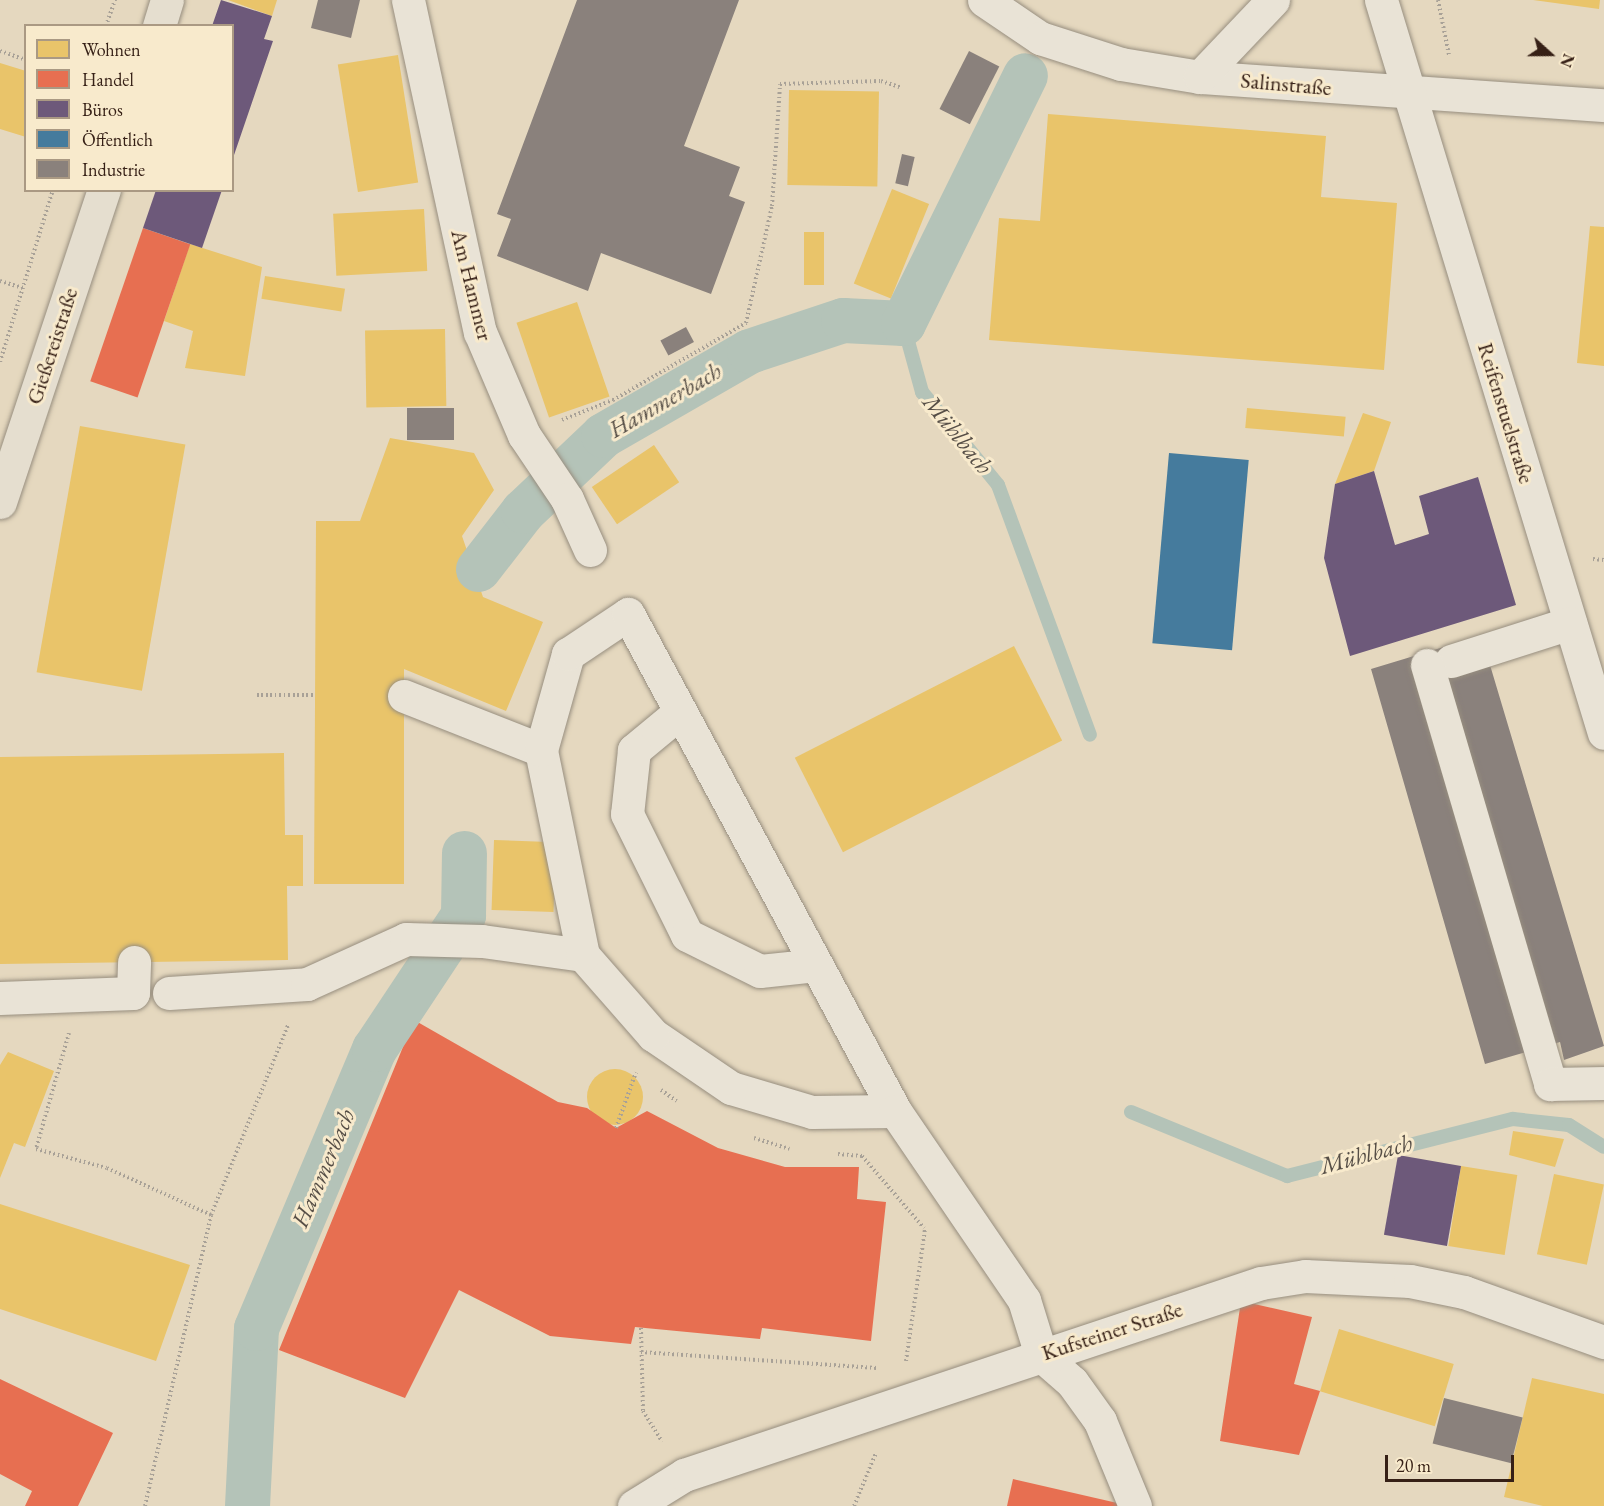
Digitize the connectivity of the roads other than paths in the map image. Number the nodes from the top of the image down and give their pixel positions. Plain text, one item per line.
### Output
1 (167, 0) edge
2 (408, 0) edge
3 (984, 0) edge
4 (1273, 0) edge
5 (1381, 0) edge
6 (160, 24) edge
7 (1200, 77) junction
8 (1408, 93) junction
9 (1604, 105) edge
10 (103, 192) edge
11 (0, 502) edge
12 (590, 550) dead end
13 (1570, 623) junction
14 (404, 696) dead end
15 (680, 712) junction
16 (1604, 733) edge
17 (541, 750) junction
18 (583, 955) junction
19 (134, 962) dead end
20 (816, 965) junction
21 (169, 993) dead end
22 (0, 998) edge
23 (1604, 1083) edge
24 (895, 1111) junction
25 (1604, 1342) edge
26 (1041, 1355) junction
27 (634, 1506) edge
28 (1135, 1506) edge

1 - 6 main road
2 - 12 street, Am Hammer
3 - 7 street, Salinstraße
4 - 7 street
5 - 8 street, Reifenstuelstraße
7 - 8 street, Salinstraße
8 - 9 street, Salinstraße
8 - 13 street, Reifenstuelstraße
10 - 11 main road, Gießereistraße
13 - 16 street, Reifenstuelstraße
13 - 23 street
14 - 17 street
15 - 17 street
15 - 20 street
15 - 20 street
17 - 18 street
18 - 21 street
18 - 24 street
19 - 22 street
20 - 24 street
24 - 26 street
25 - 26 street, Kufsteiner Straße
26 - 27 street, Kufsteiner Straße
26 - 28 street

